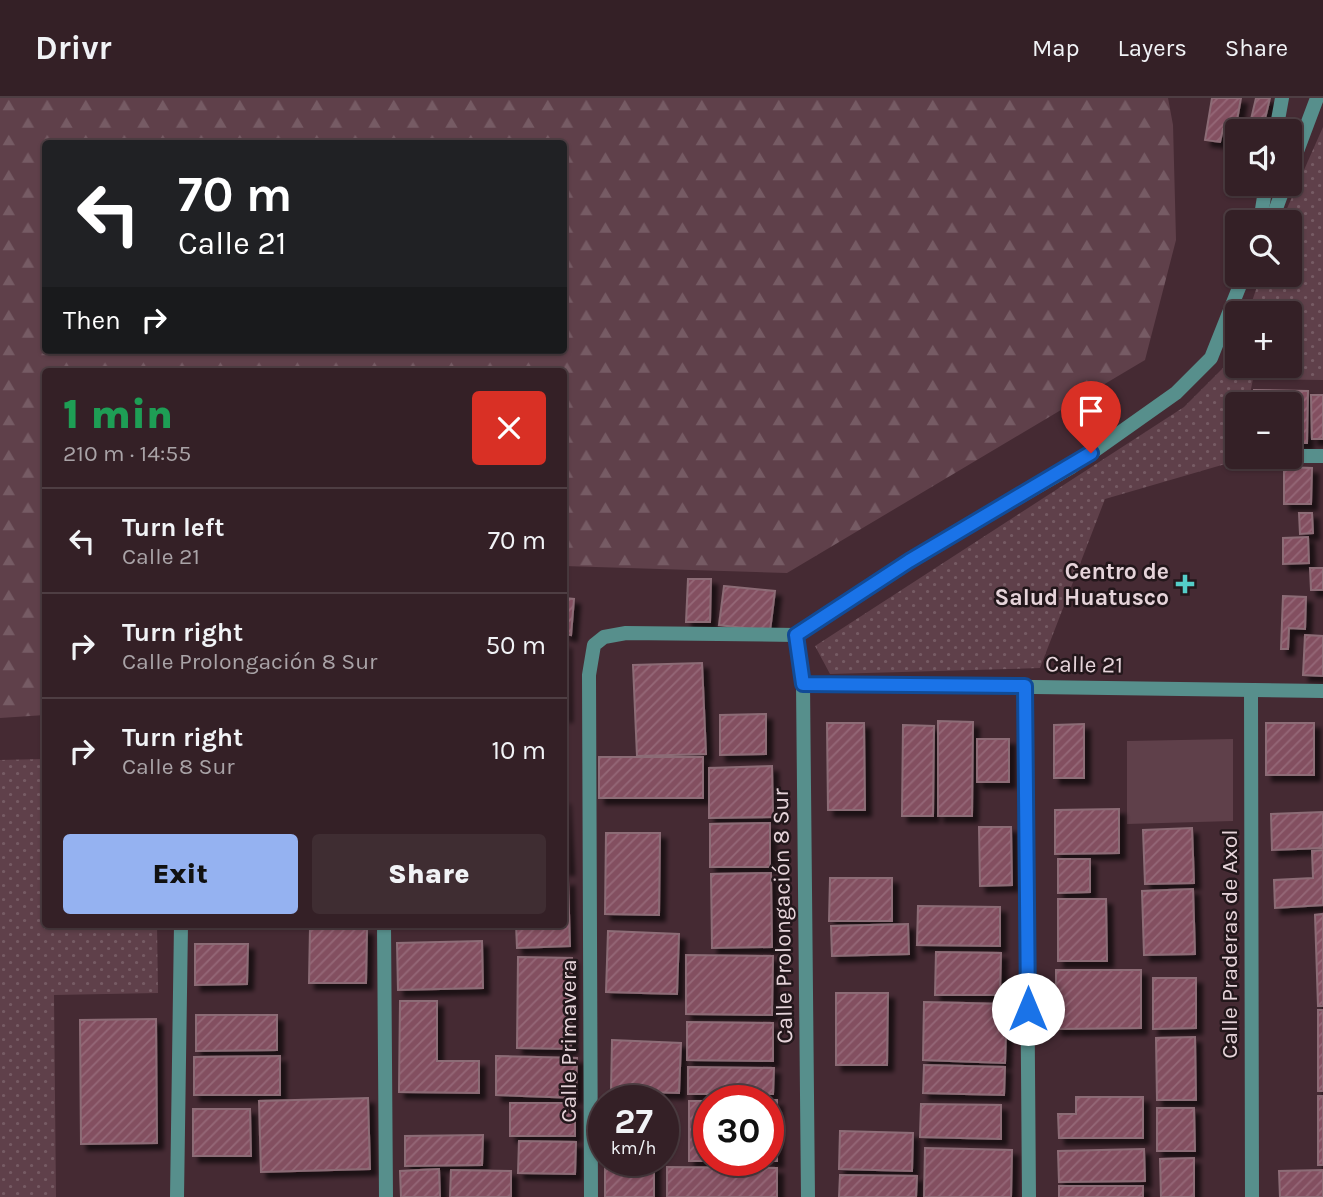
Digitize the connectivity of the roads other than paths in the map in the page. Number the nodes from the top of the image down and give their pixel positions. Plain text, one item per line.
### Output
1 (1282, 98) edge
2 (1317, 98) edge
3 (1278, 119) edge
4 (1302, 138) edge
5 (1239, 287) edge
6 (1302, 456) edge
7 (1323, 456) edge
8 (796, 635) junction
9 (803, 684) junction
10 (1025, 686) junction
11 (1251, 690) junction
12 (1323, 691) edge
13 (181, 928) edge
14 (384, 928) edge
15 (177, 1197) edge
16 (386, 1197) edge
17 (591, 1197) edge
18 (808, 1197) edge
19 (1030, 1197) edge
20 (1252, 1197) edge

1 - 3 street
2 - 4 street
5 - 8 street
6 - 7 street
8 - 9 street, Calle Prolongación 8 Sur
8 - 17 street, Calle Primavera
9 - 10 street, Calle 21
9 - 18 street, Calle Prolongación 8 Sur
10 - 11 street, Calle 21
10 - 19 street
11 - 12 street, Calle 21
11 - 20 street, Calle Praderas de Axol
13 - 15 street
14 - 16 street

